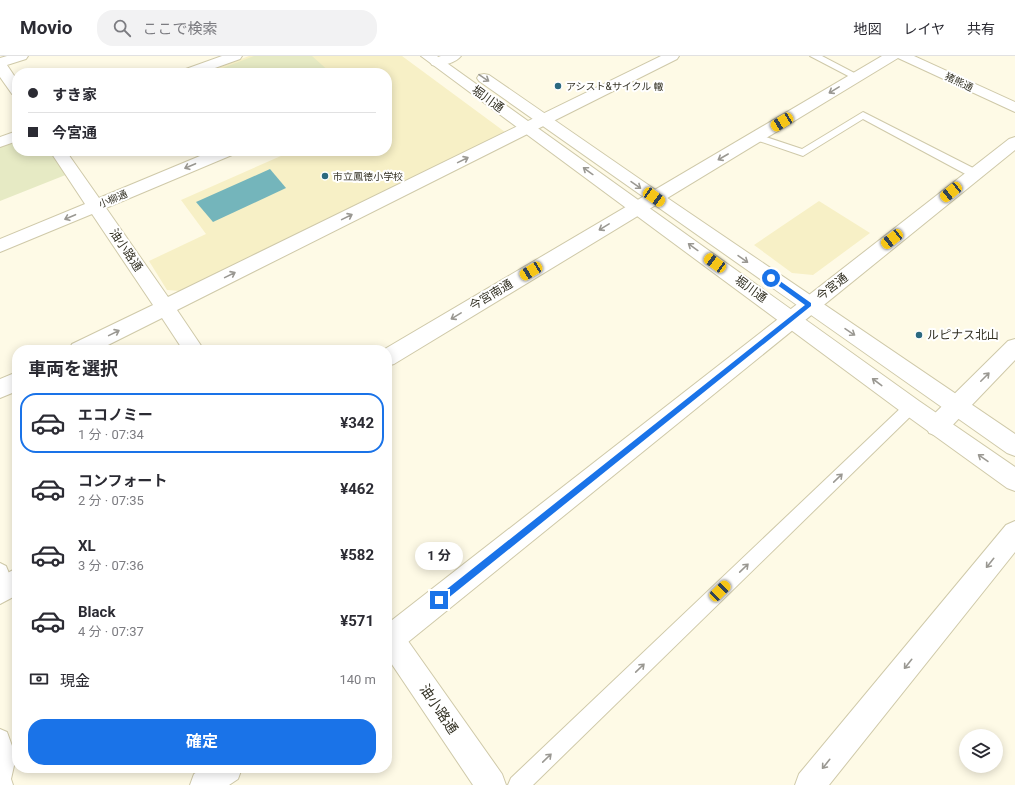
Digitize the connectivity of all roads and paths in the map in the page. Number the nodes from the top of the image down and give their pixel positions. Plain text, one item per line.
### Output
1 (20, 56) edge
2 (235, 56) edge
3 (672, 56) edge
4 (815, 56) edge
5 (892, 56) edge
6 (903, 56) edge
7 (445, 57) edge
8 (0, 63) edge
9 (0, 66) edge
10 (204, 68) edge
11 (857, 77) junction
12 (12, 84) edge
13 (1015, 108) edge
14 (545, 120) junction
15 (528, 128) junction
16 (757, 137) junction
17 (12, 138) edge
18 (0, 142) edge
19 (1015, 142) edge
20 (61, 156) edge
21 (214, 156) edge
22 (975, 174) junction
23 (654, 197) junction
24 (96, 206) junction
25 (637, 207) junction
26 (0, 246) edge
27 (809, 305) junction
28 (165, 308) junction
29 (792, 319) junction
30 (89, 345) edge
31 (191, 345) edge
32 (1015, 347) edge
33 (392, 355) edge
34 (12, 383) edge
35 (0, 389) edge
36 (958, 405) junction
37 (911, 407) junction
38 (937, 426) junction
39 (1015, 446) edge
40 (1015, 480) edge
41 (1015, 532) edge
42 (392, 635) edge
43 (392, 644) edge
44 (0, 739) edge
45 (221, 773) edge
46 (3, 785) edge
47 (205, 785) edge
48 (491, 785) edge
49 (518, 785) edge
50 (810, 785) edge

1 - 8 street
2 - 10 street
3 - 14 street
4 - 11 lane
5 - 11 street, 今宮南通
6 - 13 street, 猪熊通
7 -> 14 street, 堀川通
7 - 15 street, 堀川通
9 - 12 street
11 -> 16 street, 今宮南通
14 - 15 street
14 -> 23 street, 堀川通
25 -> 15 street, 堀川通
28 -> 15 street
16 - 22 lane
16 -> 23 street, 今宮南通
17 - 18 street
19 - 22 street, 今宮通
20 - 24 street, 油小路通
21 -> 24 street, 小柳通
22 - 27 street, 今宮通
23 - 25 street, 今宮南通
23 -> 27 street, 堀川通
24 -> 26 street, 小柳通
24 - 28 street, 油小路通
29 -> 25 street, 堀川通
25 -> 33 street, 今宮南通
27 - 29 street, 今宮通
27 -> 36 street, 堀川通
30 -> 28 street
28 - 31 street, 油小路通
37 -> 29 street, 堀川通
29 - 42 street, 今宮通
36 -> 32 street
34 - 35 street
36 - 38 street
36 - 39 street, 堀川通
37 - 38 street, 堀川通
49 -> 37 lane
40 -> 38 street, 堀川通
41 -> 50 street
43 - 48 street, 油小路通
44 - 46 lane
45 - 47 street

